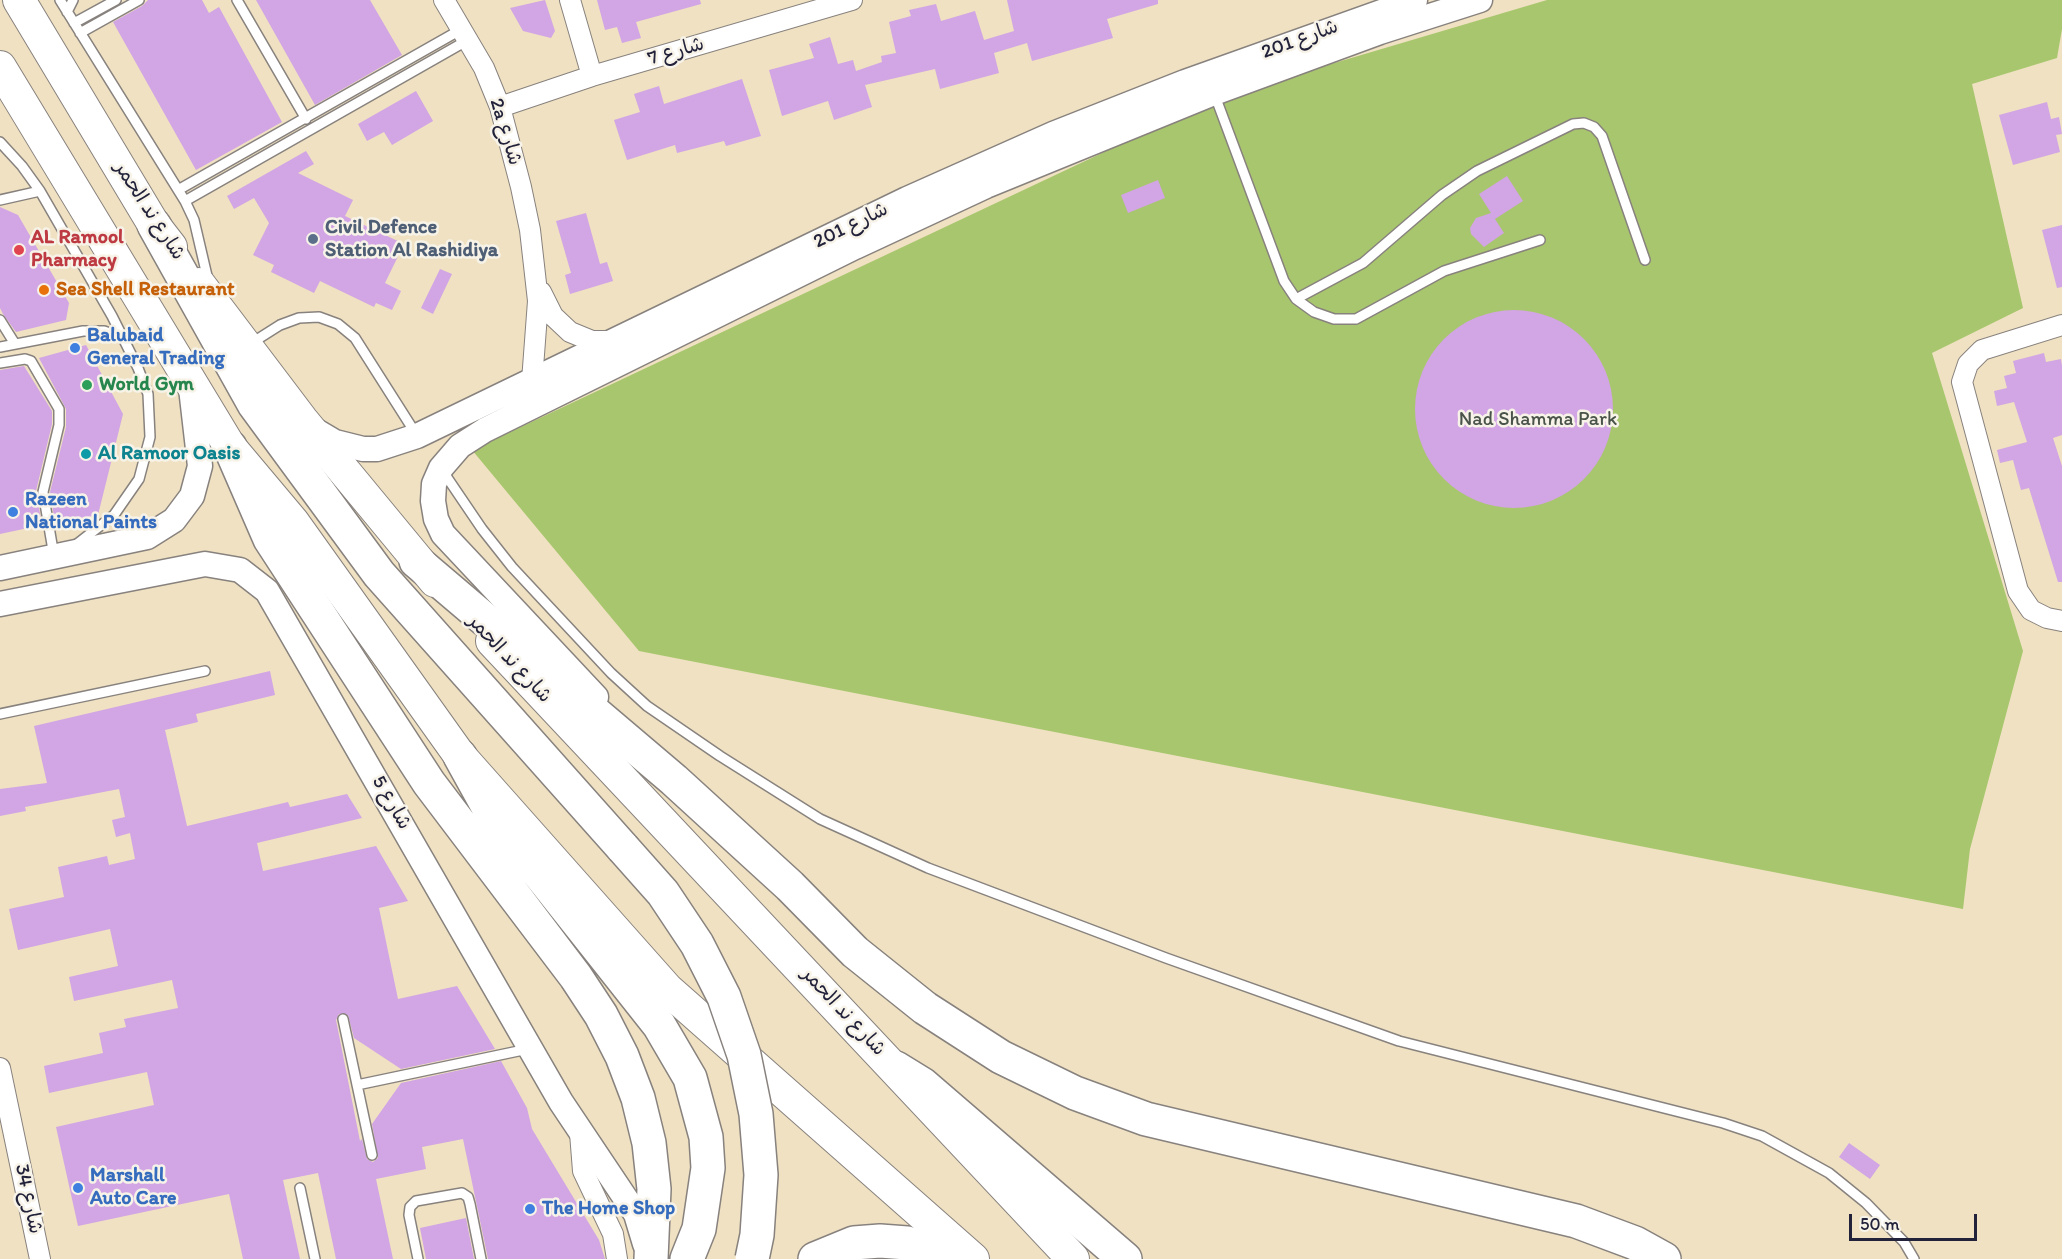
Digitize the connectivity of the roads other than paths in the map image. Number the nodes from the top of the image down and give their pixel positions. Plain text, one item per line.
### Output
1 (19, 0) edge
2 (60, 0) edge
3 (73, 0) edge
4 (116, 0) edge
5 (139, 0) edge
6 (237, 0) edge
7 (444, 0) edge
8 (570, 0) edge
9 (852, 0) edge
10 (1415, 0) edge
11 (1480, 0) edge
12 (67, 12) junction
13 (74, 23) junction
14 (80, 33) junction
15 (465, 35) junction
16 (0, 67) edge
17 (592, 76) junction
18 (1214, 93) junction
19 (500, 106) junction
20 (306, 119) junction
21 (0, 142) edge
22 (178, 190) junction
23 (40, 191) junction
24 (0, 200) edge
25 (185, 201) junction
26 (154, 225) junction
27 (1540, 240) dead end
28 (1645, 260) dead end
29 (536, 275) junction
30 (1296, 299) junction
31 (211, 300) junction
32 (0, 320) edge
33 (2062, 325) edge
34 (124, 338) junction
35 (616, 341) junction
36 (15, 344) junction
37 (246, 346) junction
38 (0, 347) edge
39 (0, 363) edge
40 (532, 381) junction
41 (190, 382) junction
42 (302, 420) junction
43 (417, 436) junction
44 (230, 447) junction
45 (441, 468) junction
46 (58, 556) junction
47 (416, 561) junction
48 (0, 568) edge
49 (0, 604) edge
50 (2062, 621) edge
51 (205, 671) dead end
52 (0, 714) edge
53 (460, 756) junction
54 (674, 780) junction
55 (343, 1019) dead end
56 (531, 1048) junction
57 (0, 1068) edge
58 (896, 1068) junction
59 (357, 1085) junction
60 (580, 1133) junction
61 (372, 1155) dead end
62 (300, 1188) dead end
63 (40, 1259) edge
64 (315, 1259) edge
65 (418, 1259) edge
66 (481, 1259) edge
67 (617, 1259) edge
68 (645, 1259) edge
69 (651, 1259) edge
70 (687, 1259) edge
71 (752, 1259) edge
72 (815, 1259) edge
73 (946, 1259) edge
74 (973, 1259) edge
75 (1073, 1259) edge
76 (1125, 1259) edge
77 (1664, 1259) edge
78 (1914, 1259) edge

1 - 26 main road, شارع ند الحمر
2 - 12 lane
3 - 12 lane
4 - 13 lane
5 - 14 lane
6 - 20 lane
7 - 15 street, 2a شارع
8 - 17 street
9 - 17 street, شارع 7
10 - 35 street, شارع 201
11 - 18 street, شارع 201
12 - 13 lane
13 - 14 lane
14 - 22 lane
15 - 19 street, 2a شارع
15 - 20 lane
15 - 25 lane
16 - 41 main road
17 - 19 street, شارع 7
18 - 30 lane
18 - 45 street, شارع 201
19 - 29 street, 2a شارع
20 - 22 lane
21 - 23 lane
22 - 25 lane
23 - 24 lane
23 - 34 lane
25 - 31 lane
26 - 31 main road, شارع ند الحمر
26 - 71 highway, bridge
27 - 30 lane
28 - 30 lane
29 - 35 street, 2a شارع
29 - 40 street, 2a شارع
31 - 37 main road, شارع ند الحمر
32 - 36 lane
33 - 50 street
34 - 36 lane
34 - 46 lane
35 - 40 street, شارع 201
36 - 38 lane
37 - 42 main road, شارع ند الحمر
37 - 43 lane
39 - 46 lane
40 - 43 street, شارع 201
41 - 44 main road
41 - 46 street
42 - 43 street, شارع 201
42 - 47 main road, شارع ند الحمر
43 - 45 street
44 - 53 main road
44 - 69 highway
45 - 54 street
45 - 78 lane
46 - 48 street
47 - 54 highway
47 - 58 main road, شارع ند الحمر
49 - 56 street, شارع 5
51 - 52 lane
53 - 70 highway
53 - 74 main road
54 - 77 highway
55 - 59 lane
56 - 59 lane
56 - 60 street, شارع 5
57 - 63 street, شارع 34
58 - 75 main road, شارع ند الحمر
58 - 76 highway
59 - 61 lane
60 - 67 street
60 - 68 street, شارع 5
62 - 64 lane
65 - 66 lane
72 - 73 highway

